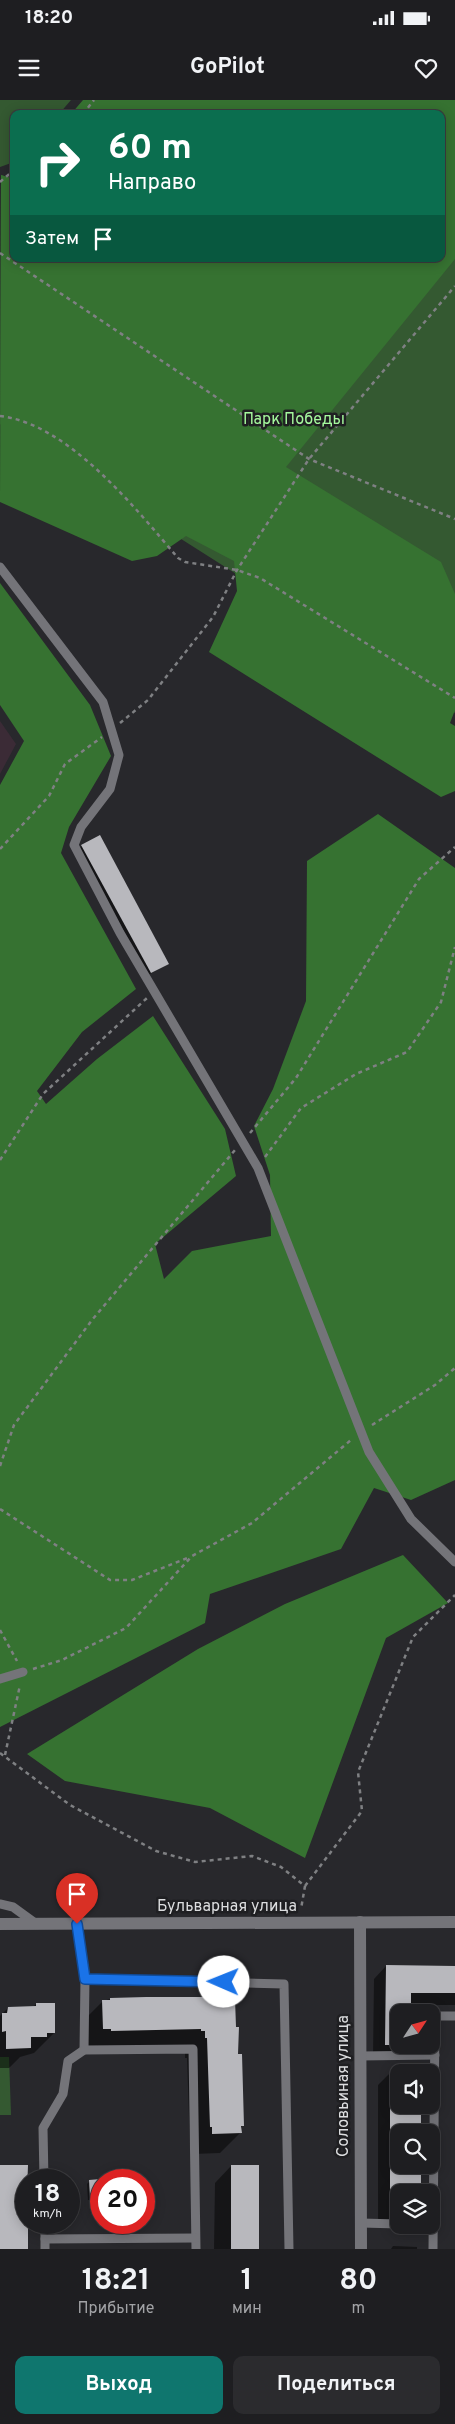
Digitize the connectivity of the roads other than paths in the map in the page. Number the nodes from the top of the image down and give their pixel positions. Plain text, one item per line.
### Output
1 (0, 567) edge
2 (455, 1562) edge
3 (23, 1672) road end
4 (0, 1679) edge
5 (0, 1904) edge
6 (360, 1922) junction
7 (455, 1922) edge
8 (35, 1923) junction
9 (0, 1924) edge
10 (77, 1924) junction
11 (85, 1979) junction
12 (455, 2016) edge
13 (84, 2050) junction
14 (435, 2055) junction
15 (360, 2056) junction
16 (44, 2169) edge
17 (433, 2184) edge
18 (361, 2223) junction
19 (390, 2224) edge
20 (45, 2234) edge
21 (433, 2234) edge
22 (195, 2238) junction
23 (45, 2239) junction
24 (45, 2249) edge
25 (196, 2249) edge
26 (289, 2249) edge
27 (361, 2249) edge
28 (433, 2249) edge

1 - 2 lane
3 - 4 lane
5 - 8 lane
6 - 7 street, Бульварная улица
6 - 10 street, Бульварная улица
6 - 15 street, Соловьиная улица
8 - 9 street, Бульварная улица
8 - 10 street, Бульварная улица
10 - 11 lane
11 - 13 lane
11 - 26 lane
12 - 14 lane
13 - 16 lane
13 - 22 lane
14 - 15 lane
14 - 17 lane
15 - 18 street, Соловьиная улица
18 - 19 lane
18 - 27 street, Соловьиная улица
20 - 23 lane
21 - 28 lane
22 - 23 lane
22 - 25 lane
23 - 24 lane

